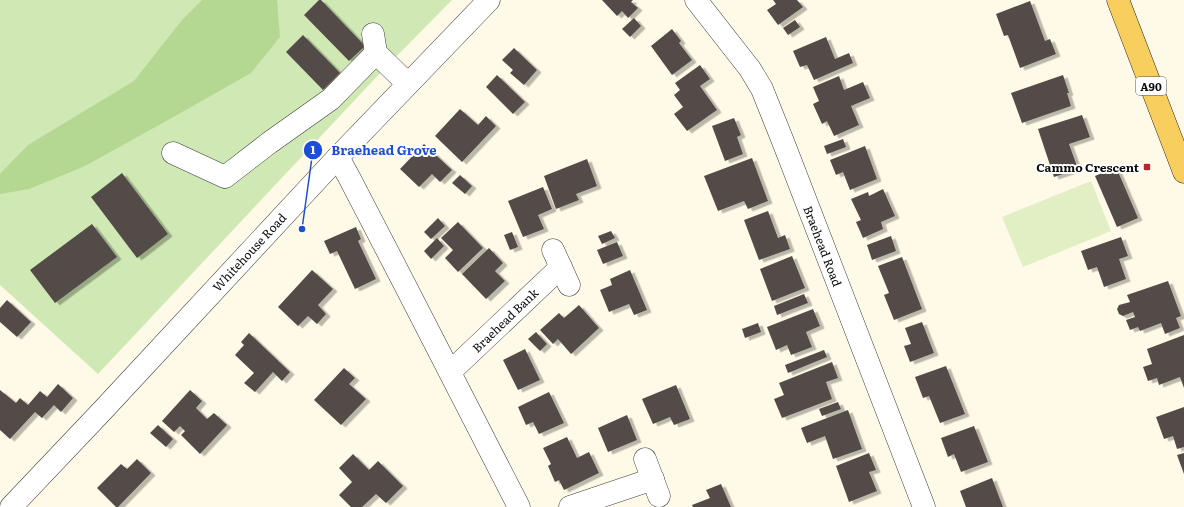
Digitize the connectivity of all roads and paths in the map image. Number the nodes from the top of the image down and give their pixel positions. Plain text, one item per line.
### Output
1 (489, 0) edge
2 (696, 0) edge
3 (1118, 0) edge
4 (408, 84) junction
5 (173, 153) dead end
6 (338, 157) junction
7 (1184, 172) edge
8 (561, 267) dead end
9 (450, 372) junction
10 (652, 478) dead end
11 (11, 507) edge
12 (519, 507) edge
13 (570, 507) edge
14 (924, 507) edge

1 - 4 street, Whitehouse Road
2 - 14 street, Braehead Road
3 - 7 main road, A90
4 - 5 street
4 - 6 street, Whitehouse Road
6 - 9 street
6 - 11 street, Whitehouse Road
8 - 9 street, Braehead Bank
9 - 12 street
10 - 13 street

